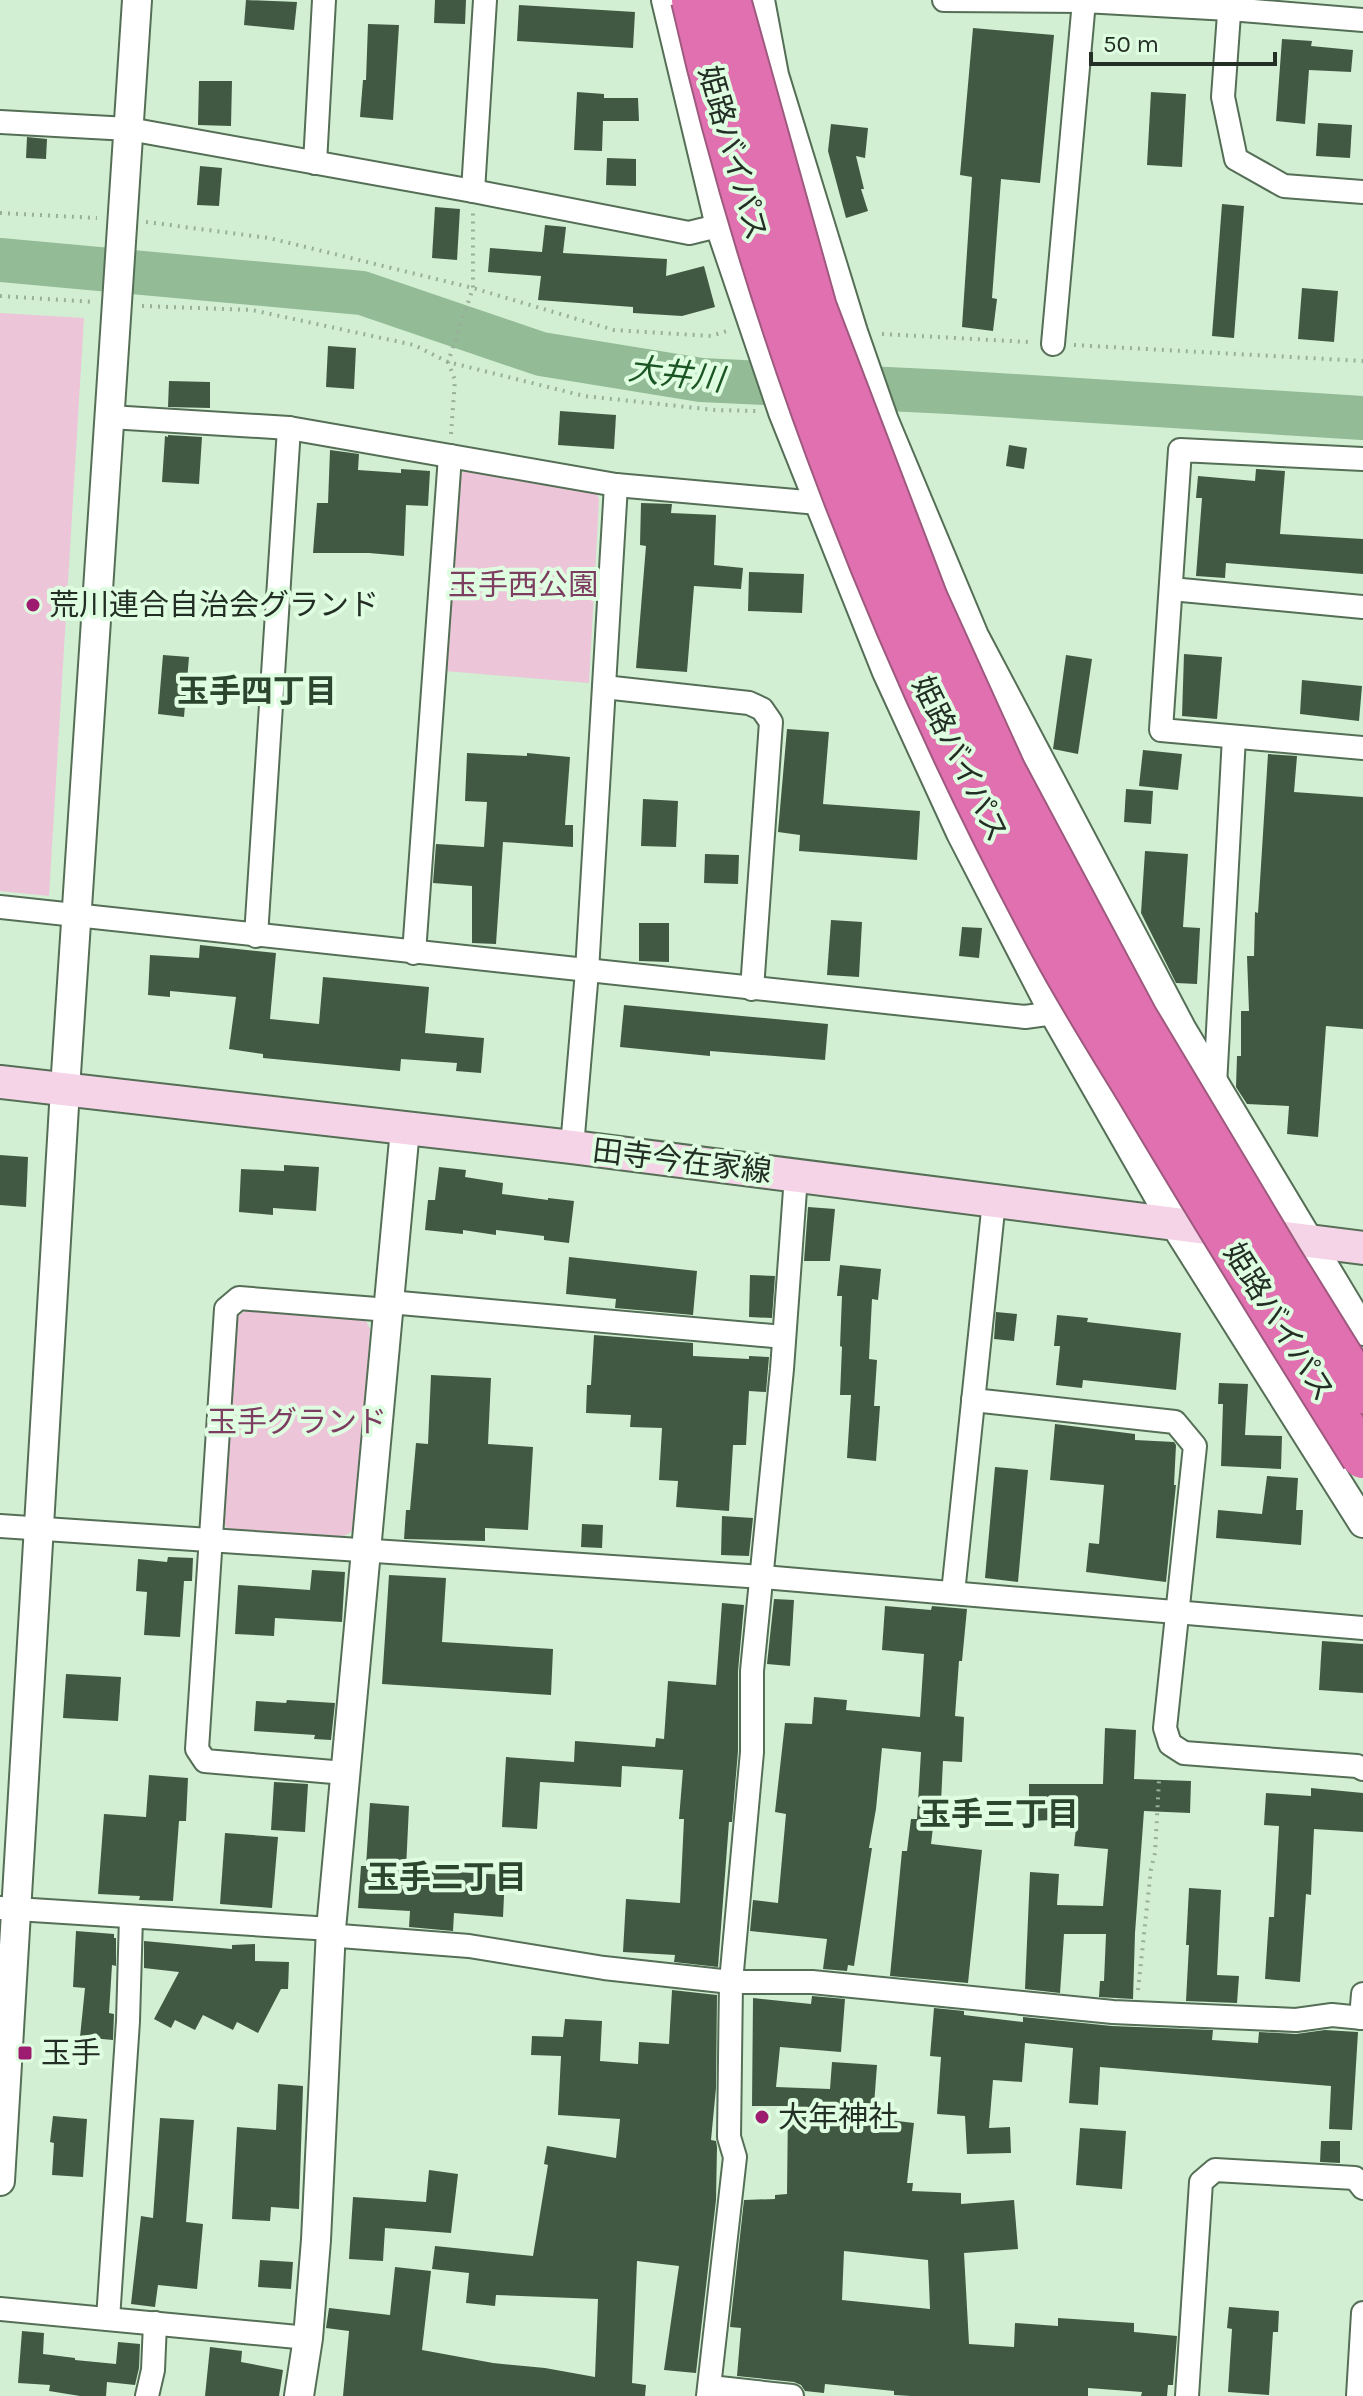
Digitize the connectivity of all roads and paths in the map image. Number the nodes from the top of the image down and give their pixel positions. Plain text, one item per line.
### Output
1 (137, 0) edge
2 (324, 0) edge
3 (485, 0) edge
4 (666, 0) edge
5 (693, 0) edge
6 (729, 0) edge
7 (760, 0) edge
8 (944, 0) edge
9 (1084, 1) edge
10 (1229, 4) edge
11 (1363, 20) edge
12 (0, 122) edge
13 (129, 129) junction
14 (315, 163) junction
15 (473, 191) junction
16 (1363, 192) edge
17 (813, 202) junction
18 (0, 213) edge
19 (123, 219) junction
20 (720, 226) junction
21 (473, 288) junction
22 (0, 296) edge
23 (117, 305) junction
24 (753, 325) junction
25 (853, 332) junction
26 (1053, 344) junction
27 (1363, 361) edge
28 (448, 362) junction
29 (783, 412) junction
30 (110, 417) junction
31 (289, 428) junction
32 (450, 456) junction
33 (1363, 459) edge
34 (616, 485) junction
35 (818, 503) junction
36 (1171, 589) junction
37 (1363, 607) edge
38 (604, 687) junction
39 (1234, 737) junction
40 (1363, 748) edge
41 (0, 907) edge
42 (77, 915) junction
43 (256, 936) junction
44 (414, 953) junction
45 (587, 971) junction
46 (752, 989) junction
47 (1054, 1013) junction
48 (0, 1082) edge
49 (1215, 1085) junction
50 (65, 1089) junction
51 (405, 1129) junction
52 (572, 1147) junction
53 (796, 1176) junction
54 (994, 1201) junction
55 (1174, 1223) junction
56 (1308, 1243) junction
57 (1363, 1248) edge
58 (389, 1306) junction
59 (1363, 1331) edge
60 (784, 1337) junction
61 (1363, 1392) edge
62 (973, 1400) junction
63 (1363, 1457) edge
64 (1363, 1523) edge
65 (0, 1526) edge
66 (39, 1528) junction
67 (211, 1540) junction
68 (366, 1551) junction
69 (763, 1577) junction
70 (953, 1593) junction
71 (1176, 1612) junction
72 (1363, 1628) edge
73 (1363, 1769) edge
74 (345, 1773) junction
75 (1159, 1780) dead end
76 (8, 1909) edge
77 (131, 1917) junction
78 (331, 1929) junction
79 (731, 1982) junction
80 (1363, 1994) edge
81 (1136, 2012) junction
82 (1362, 2018) edge
83 (0, 2181) edge
84 (1363, 2188) edge
85 (0, 2309) edge
86 (1363, 2313) edge
87 (108, 2319) junction
88 (155, 2323) junction
89 (308, 2338) junction
90 (709, 2391) edge
91 (147, 2396) edge
92 (299, 2396) edge
93 (792, 2396) edge
94 (1187, 2396) edge
95 (1358, 2396) edge

1 - 13 street
2 - 14 street
3 - 15 street
4 - 20 street
5 - 63 highway, 姫路バイパス, bridge
6 - 61 highway, 姫路バイパス, bridge
7 - 17 street
8 - 9 street
9 - 10 street
9 - 26 street
10 - 11 street
10 - 16 street
12 - 13 street
13 - 14 street
13 - 19 street
14 - 15 street
15 - 20 street
15 - 21 path
17 - 20 street
17 - 25 street
18 - 19 path
19 - 21 path
19 - 23 street
20 - 24 street
21 - 24 path
21 - 28 path
22 - 23 path
23 - 28 path
23 - 30 street
24 - 29 street
25 - 26 path
25 - 49 street
26 - 27 path
28 - 29 path
28 - 32 path
29 - 35 street
30 - 31 street
30 - 42 street
31 - 32 street
31 - 43 street
32 - 34 street
32 - 44 street
33 - 36 street
34 - 35 street
34 - 38 street
35 - 47 street
36 - 37 street
36 - 39 street
38 - 45 street
38 - 46 street
39 - 40 street
39 - 49 street
41 - 42 street
42 - 43 street
42 - 50 street
43 - 44 street
44 - 45 street
45 - 46 street
45 - 52 street
46 - 47 street
47 - 55 street
48 - 50 main road, 田寺今在家線
49 - 56 street
50 - 51 main road, 田寺今在家線
50 - 66 street
51 - 52 main road, 田寺今在家線
51 - 58 street
52 - 53 main road, 田寺今在家線
53 - 54 main road, 田寺今在家線
53 - 60 street
54 - 55 main road, 田寺今在家線
54 - 62 street
55 - 56 main road, 田寺今在家線
55 - 64 street
56 - 57 main road, 田寺今在家線
56 - 59 street
58 - 60 street
58 - 67 street
58 - 68 street
60 - 69 street
62 - 70 street
62 - 71 street
65 - 66 street
66 - 67 street
66 - 76 street
67 - 68 street
67 - 74 street
68 - 69 street
68 - 74 street
69 - 70 street
69 - 79 street
70 - 71 street
71 - 72 street
71 - 73 street
74 - 78 street
75 - 81 path
76 - 77 street
76 - 83 street
77 - 78 street
77 - 87 street
78 - 79 street
78 - 89 street
79 - 81 street
79 - 90 street
80 - 82 street
81 - 82 street
84 - 94 street
85 - 87 street
86 - 95 street
87 - 88 street
88 - 89 street
88 - 91 street
89 - 92 street
90 - 93 street

